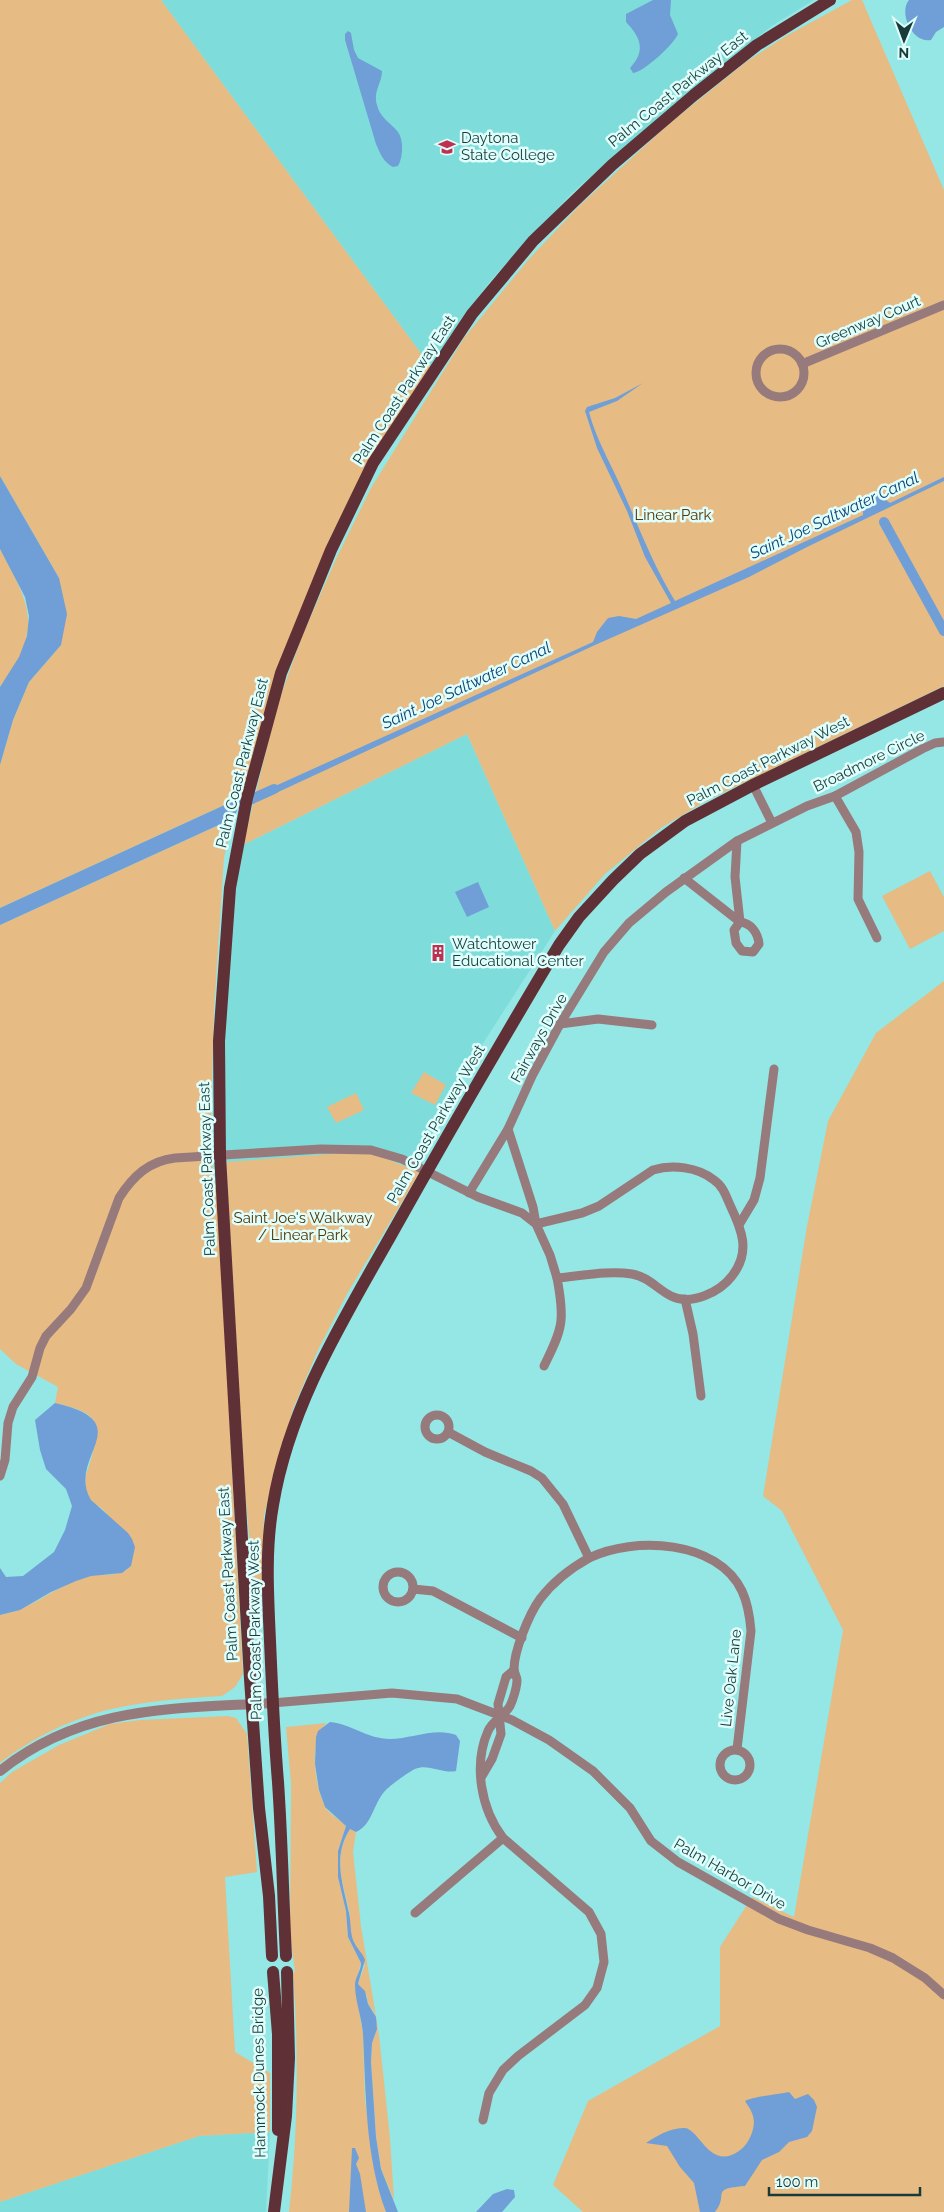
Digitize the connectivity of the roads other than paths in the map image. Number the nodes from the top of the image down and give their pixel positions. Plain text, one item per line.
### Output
1 (830, 0) edge
2 (944, 305) edge
3 (802, 364) junction
4 (944, 693) edge
5 (944, 742) edge
6 (753, 785) junction
7 (835, 796) junction
8 (807, 806) joint
9 (772, 823) junction
10 (737, 841) junction
11 (684, 878) junction
12 (877, 938) dead end
13 (560, 1024) junction
14 (652, 1025) dead end
15 (774, 1069) dead end
16 (508, 1129) junction
17 (220, 1156) junction
18 (427, 1170) junction
19 (469, 1193) junction
20 (536, 1224) junction
21 (739, 1224) junction
22 (556, 1278) junction
23 (685, 1299) junction
24 (544, 1366) dead end
25 (701, 1396) dead end
26 (448, 1432) dead end
27 (0, 1476) edge
28 (589, 1558) junction
29 (412, 1589) dead end
30 (522, 1638) junction
31 (272, 1703) junction
32 (252, 1704) junction
33 (500, 1716) junction
34 (737, 1749) dead end
35 (0, 1771) edge
36 (482, 1776) junction
37 (503, 1838) junction
38 (415, 1913) dead end
39 (272, 1956) dead end
40 (286, 1956) dead end
41 (273, 1972) dead end
42 (287, 1972) dead end
43 (944, 1995) edge
44 (482, 2120) dead end
45 (278, 2173) junction
46 (274, 2212) edge

1 - 17 main road, Palm Coast Parkway East
2 - 3 street, Greenway Court
3 - 3 street, Greenway Court
4 - 6 main road, Palm Coast Parkway West
5 - 7 street, Broadmore Circle
6 - 9 street
6 - 18 main road, Palm Coast Parkway West
7 - 8 street, Broadmore Circle
7 - 12 street
8 - 9 street, Fairways Drive
9 - 10 street, Fairways Drive
10 - 11 street, Fairways Drive
10 - 11 street
11 - 13 street, Fairways Drive
13 - 14 street
13 - 16 street, Fairways Drive
15 - 21 street
16 - 19 street, Fairways Drive
16 - 20 street
17 - 18 street
17 - 27 street
17 - 32 main road, Palm Coast Parkway East
18 - 19 street
18 - 31 main road, Palm Coast Parkway West
19 - 20 street
20 - 21 street
20 - 22 street
21 - 23 street
22 - 23 street
22 - 24 street
23 - 25 street
26 - 28 street
28 - 30 street, Live Oak Lane
28 - 34 street, Live Oak Lane
29 - 30 street
30 - 33 street, Live Oak Lane
31 - 32 street
31 - 33 street, Palm Harbor Drive
31 - 40 main road, Palm Coast Parkway West
32 - 35 street
32 - 39 main road, Palm Coast Parkway East
33 - 36 street
33 - 36 street, Live Oak Lane
33 - 43 street, Palm Harbor Drive
36 - 37 street, Live Oak Lane
37 - 38 street
37 - 44 street, Live Oak Lane
41 - 45 main road, Hammock Dunes Bridge
42 - 45 main road, Hammock Dunes Bridge
45 - 46 main road, Hammock Dunes Bridge

